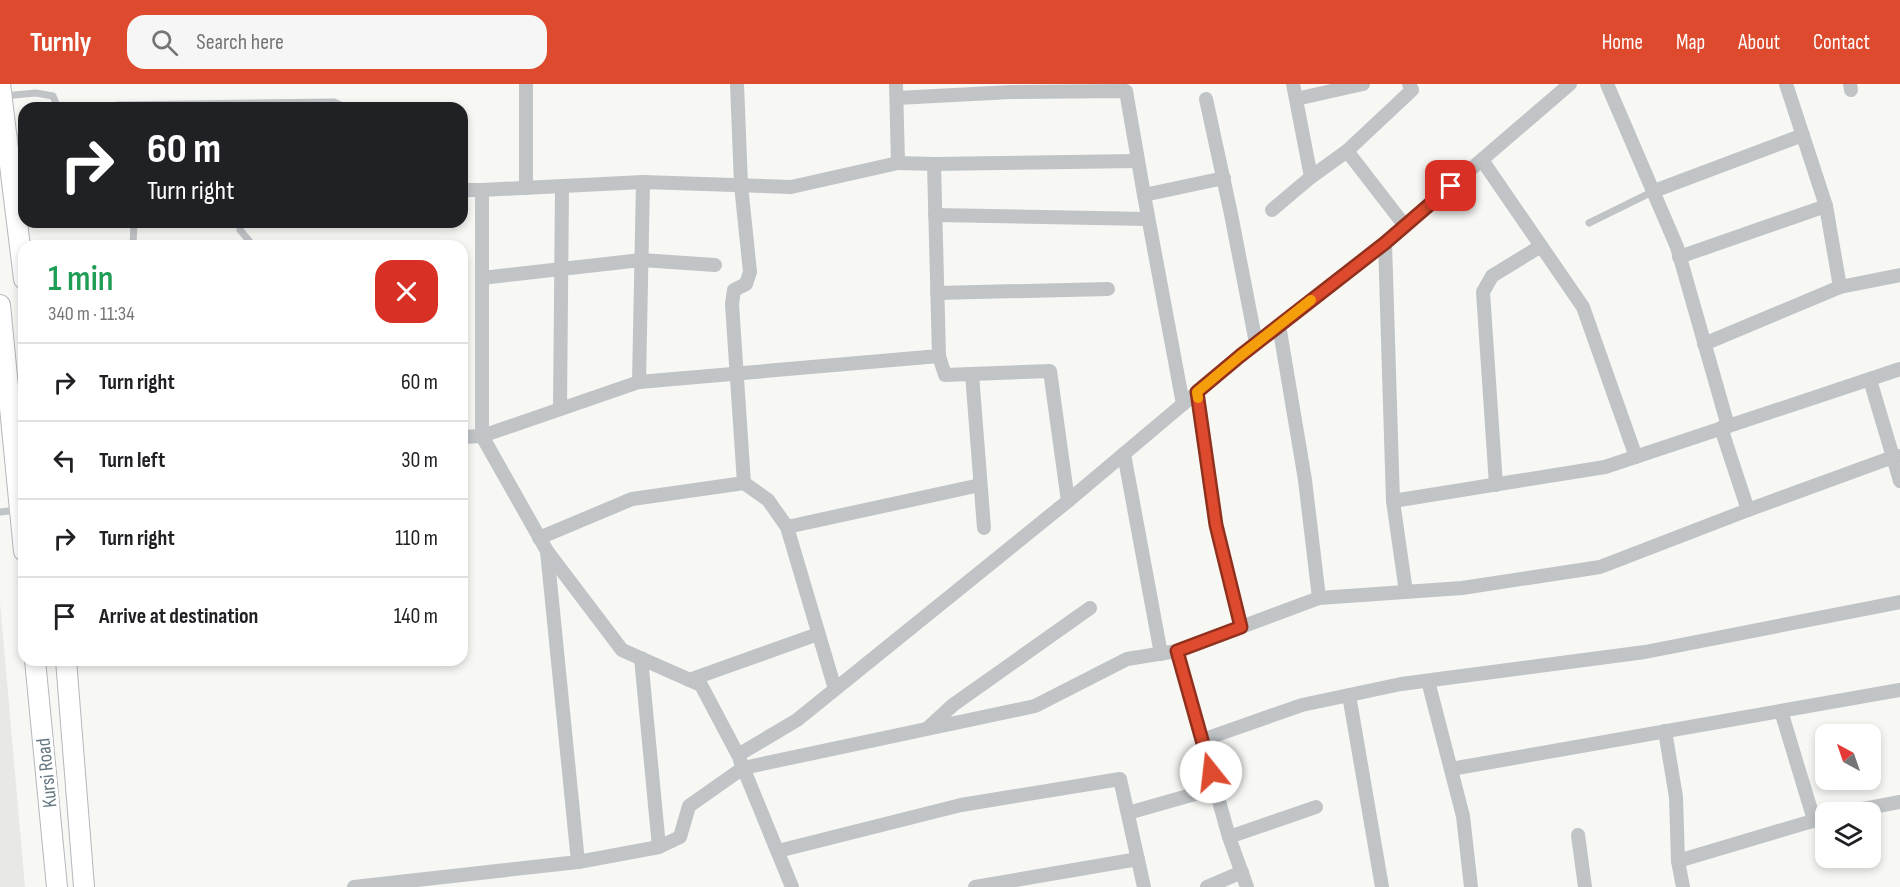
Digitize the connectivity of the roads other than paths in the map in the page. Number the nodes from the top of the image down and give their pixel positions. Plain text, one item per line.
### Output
1 (526, 84) edge
2 (737, 84) edge
3 (1293, 84) edge
4 (1364, 84) edge
5 (1409, 84) edge
6 (1570, 84) edge
7 (1607, 84) edge
8 (1786, 84) edge
9 (997, 88) edge
10 (1084, 88) edge
11 (896, 91) edge
12 (1, 92) edge
13 (1206, 99) dead end
14 (1296, 99) junction
15 (57, 102) edge
16 (1803, 135) junction
17 (15, 137) edge
18 (1347, 151) junction
19 (1482, 160) junction
20 (1138, 161) junction
21 (898, 163) junction
22 (934, 164) junction
23 (1311, 177) junction
24 (1224, 178) junction
25 (643, 182) junction
26 (18, 183) edge
27 (741, 185) junction
28 (562, 186) junction
29 (526, 188) junction
30 (468, 190) edge
31 (482, 190) junction
32 (1654, 191) junction
33 (1144, 195) junction
34 (1826, 207) junction
35 (1272, 210) dead end
36 (935, 215) junction
37 (1148, 219) junction
38 (1589, 223) dead end
39 (1405, 226) junction
40 (240, 228) edge
41 (248, 240) edge
42 (1385, 243) junction
43 (1541, 246) junction
44 (1679, 257) junction
45 (641, 260) junction
46 (715, 265) dead end
47 (561, 268) junction
48 (1900, 275) edge
49 (482, 278) junction
50 (1840, 287) junction
51 (1108, 289) dead end
52 (938, 293) junction
53 (0, 304) edge
54 (1279, 325) junction
55 (1256, 343) junction
56 (1704, 344) junction
57 (939, 356) junction
58 (1900, 369) edge
59 (737, 374) junction
60 (972, 374) junction
61 (1870, 380) junction
62 (639, 382) junction
63 (1197, 392) junction
64 (1183, 404) junction
65 (560, 409) junction
66 (1724, 427) junction
67 (482, 436) junction
68 (468, 437) edge
69 (1124, 454) junction
70 (1636, 457) junction
71 (1896, 457) edge
72 (18, 472) edge
73 (1900, 481) edge
74 (744, 483) junction
75 (981, 484) junction
76 (1496, 485) junction
77 (1068, 501) junction
78 (1393, 501) junction
79 (18, 510) edge
80 (1748, 510) junction
81 (0, 512) edge
82 (787, 527) junction
83 (984, 528) dead end
84 (539, 538) junction
85 (547, 552) junction
86 (1406, 592) junction
87 (1319, 598) junction
88 (1900, 602) edge
89 (1090, 608) dead end
90 (1241, 627) junction
91 (818, 634) junction
92 (1177, 651) junction
93 (1161, 654) junction
94 (641, 658) junction
95 (35, 666) edge
96 (66, 666) edge
97 (689, 680) junction
98 (1428, 681) junction
99 (835, 689) junction
100 (1900, 690) edge
101 (1349, 695) junction
102 (1781, 711) junction
103 (927, 729) junction
104 (1665, 731) junction
105 (1202, 740) junction
106 (740, 761) junction
107 (1451, 769) junction
108 (1215, 788) junction
109 (1900, 802) edge
110 (1815, 804) edge
111 (1881, 806) edge
112 (1316, 807) dead end
113 (1128, 813) junction
114 (1815, 820) edge
115 (79, 825) junction
116 (51, 829) junction
117 (1578, 835) dead end
118 (1229, 837) junction
119 (658, 847) junction
120 (778, 851) junction
121 (1138, 859) junction
122 (1678, 861) junction
123 (578, 862) junction
124 (1242, 873) junction
125 (360, 886) edge
126 (57, 887) edge
127 (84, 887) edge
128 (792, 887) edge
129 (975, 887) edge
130 (1144, 887) edge
131 (1207, 887) edge
132 (1247, 887) edge
133 (1382, 887) edge
134 (1470, 887) edge
135 (1585, 887) edge
136 (1683, 887) edge

1 - 29 street
2 - 27 street
3 - 14 street
4 - 14 street
5 - 18 street
6 - 19 street
7 - 32 street
8 - 16 street
9 - 10 street
9 - 11 street
10 - 20 street
11 - 21 street
12 - 15 lane
12 - 17 main road
13 - 24 street
14 - 23 street
16 - 32 street
16 - 34 street
17 - 26 main road
18 - 23 street
18 - 39 street
19 - 39 street
19 - 43 street
20 - 22 street
20 - 33 street
21 - 22 street
21 - 27 street
22 - 36 street
23 - 35 street
24 - 33 street
24 - 55 street
25 - 27 street
25 - 28 street
25 - 45 street
27 - 59 street
28 - 29 street
28 - 47 street
29 - 31 street
30 - 31 street
31 - 49 street
32 - 38 lane
32 - 44 street
33 - 37 street
34 - 44 street
34 - 50 street
36 - 37 street
36 - 52 street
37 - 64 street
39 - 42 street
40 - 41 lane
42 - 54 street
42 - 78 street
43 - 70 street
43 - 76 street
44 - 56 street
45 - 46 street
45 - 47 street
45 - 62 street
47 - 49 street
47 - 65 street
48 - 50 street
49 - 67 street
50 - 56 street
51 - 52 street
52 - 57 street
53 - 72 main road
54 - 55 street
54 - 87 street
55 - 63 street
56 - 66 street
57 - 59 street
57 - 60 street
58 - 61 street
59 - 62 street
59 - 74 street
60 - 75 street
60 - 77 street
61 - 66 street
61 - 71 street
62 - 65 street
63 - 64 street
63 - 90 street
64 - 69 street
65 - 67 street
66 - 70 street
66 - 80 street
67 - 68 street
67 - 84 street
69 - 77 street
69 - 93 street
70 - 76 street
71 - 73 street
71 - 80 street
74 - 82 street
74 - 84 street
75 - 82 street
75 - 83 street
76 - 78 street
77 - 99 street
78 - 86 street
79 - 81 lane
80 - 86 street
82 - 91 street
84 - 85 street
85 - 94 street
85 - 123 street
86 - 87 street
87 - 90 street
88 - 98 street
89 - 103 street
90 - 92 street
91 - 97 street
91 - 99 street
92 - 93 street
92 - 105 street
93 - 103 street
94 - 97 street
94 - 119 street
95 - 116 main road, Kursi Road
96 - 115 main road, Kursi Road
97 - 106 street
98 - 101 street
98 - 107 street
99 - 106 street
100 - 102 street
101 - 105 street
101 - 133 street
102 - 104 street
102 - 110 street
103 - 106 street
104 - 107 street
104 - 122 street
105 - 108 street
106 - 119 street
106 - 120 street
107 - 134 street
108 - 113 street
108 - 118 street
109 - 111 street
112 - 118 street
113 - 120 street
113 - 121 street
114 - 122 street
115 - 116 main road
115 - 127 main road, Kursi Road
116 - 126 main road, Kursi Road
117 - 135 street
118 - 124 street
119 - 123 street
120 - 128 street
121 - 129 street
121 - 130 street
122 - 136 street
123 - 125 street
124 - 131 street
124 - 132 street

